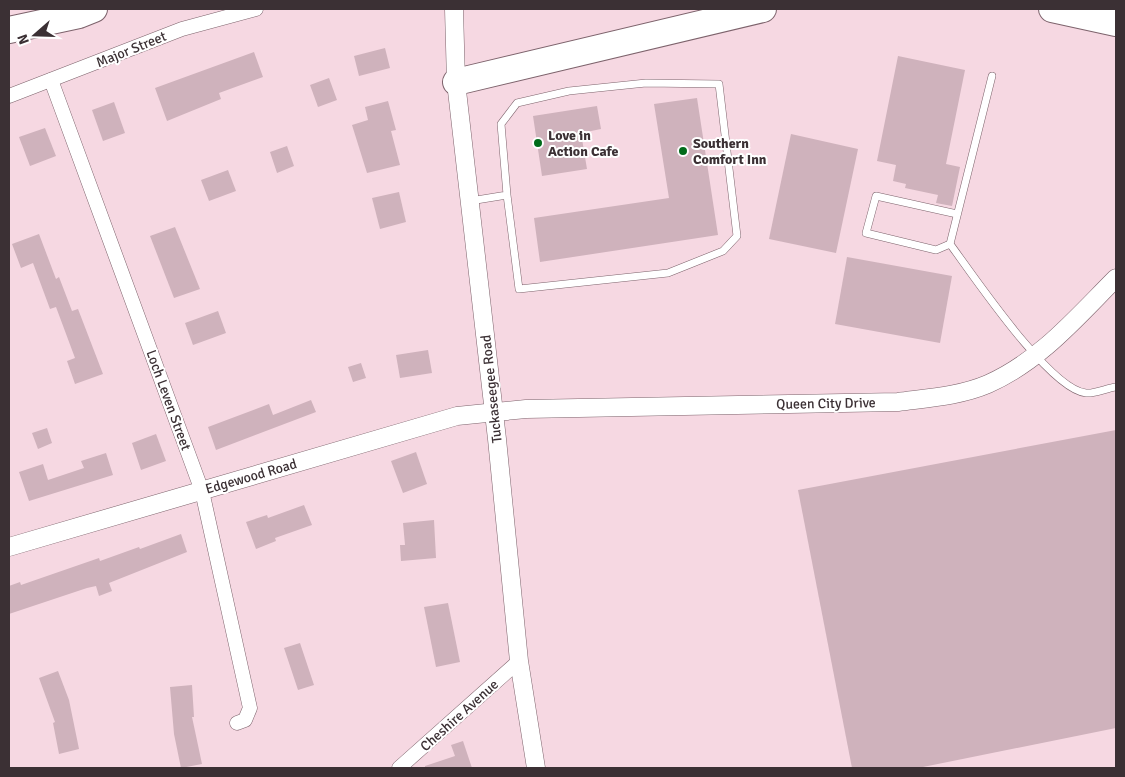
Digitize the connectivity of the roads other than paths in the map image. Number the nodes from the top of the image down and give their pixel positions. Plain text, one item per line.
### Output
1 (16, 9) edge
2 (80, 9) edge
3 (94, 9) edge
4 (256, 9) edge
5 (454, 9) edge
6 (763, 9) edge
7 (1052, 9) edge
8 (1116, 23) edge
9 (9, 30) edge
10 (992, 76) dead end
11 (52, 80) junction
12 (456, 82) junction
13 (9, 96) edge
14 (507, 195) junction
15 (470, 201) junction
16 (957, 214) junction
17 (950, 244) junction
18 (1116, 278) edge
19 (1035, 356) junction
20 (1116, 387) edge
21 (494, 412) junction
22 (202, 490) junction
23 (9, 547) edge
24 (519, 661) junction
25 (237, 723) dead end
26 (399, 768) edge
27 (536, 768) edge

1 - 2 highway
3 - 9 highway
4 - 11 street, Major Street
5 - 12 street, Tuckaseegee Road
6 - 12 highway
7 - 8 highway
10 - 16 lane
11 - 13 street, Major Street
11 - 22 street, Loch Leven Street
12 - 15 street, Tuckaseegee Road
14 - 14 lane
14 - 15 lane
15 - 21 street, Tuckaseegee Road
16 - 17 lane
16 - 17 lane
17 - 19 lane
18 - 19 street, Queen City Drive
19 - 20 lane
19 - 21 street, Queen City Drive
21 - 22 street, Edgewood Road
21 - 24 street, Tuckaseegee Road
22 - 23 street, Edgewood Road
22 - 25 street, Loch Leven Street
24 - 26 street, Cheshire Avenue
24 - 27 street, Tuckaseegee Road

